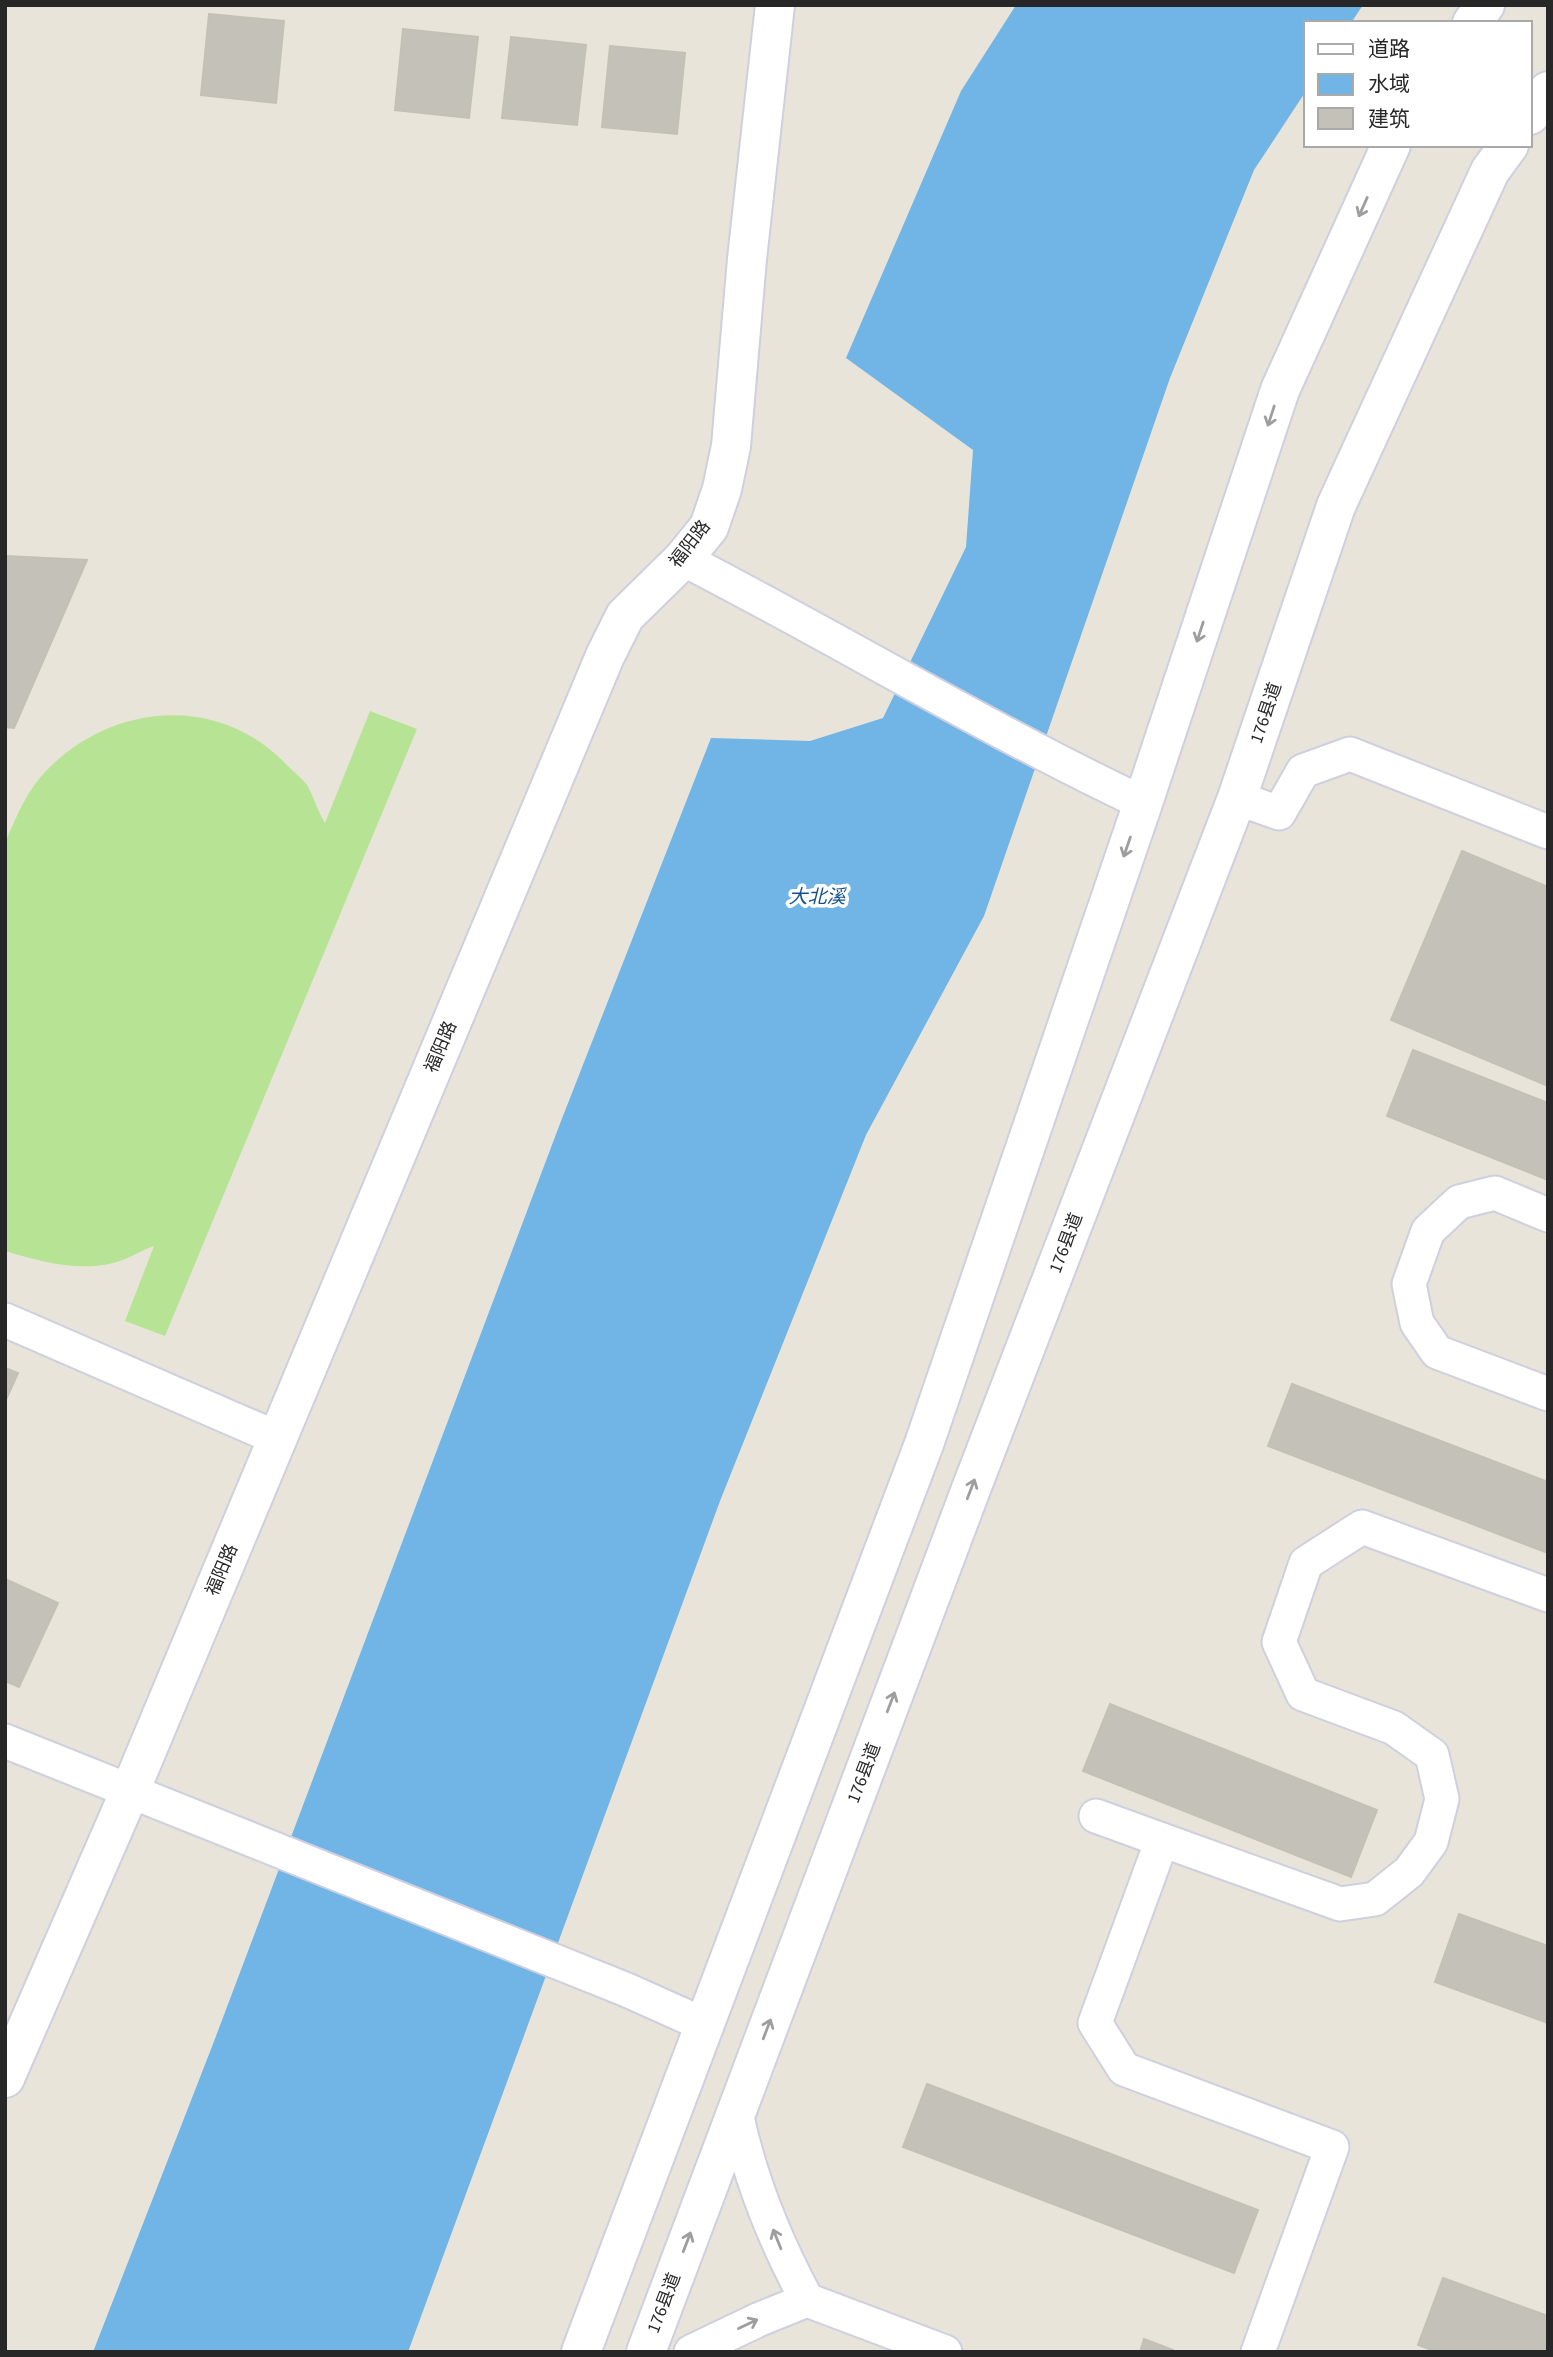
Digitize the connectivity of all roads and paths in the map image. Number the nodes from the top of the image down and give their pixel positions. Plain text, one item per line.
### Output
1 (775, 5) edge
2 (1485, 5) edge
3 (1473, 21) edge
4 (1548, 91) edge
5 (1532, 112) edge
6 (1390, 147) edge
7 (1507, 147) edge
8 (683, 559) junction
9 (1237, 798) junction
10 (1143, 803) junction
11 (1548, 832) edge
12 (1548, 1215) edge
13 (5, 1321) edge
14 (1548, 1394) edge
15 (277, 1438) junction
16 (1548, 1595) edge
17 (5, 1741) edge
18 (130, 1791) junction
19 (1096, 1816) dead end
20 (1162, 1840) junction
21 (705, 2025) junction
22 (5, 2078) edge
23 (736, 2113) junction
24 (807, 2300) junction
25 (581, 2352) edge
26 (646, 2352) edge
27 (691, 2352) edge
28 (945, 2352) edge
29 (1258, 2352) edge

1 - 8 main road, 福阳路
2 - 3 main road
4 - 5 main road
6 -> 10 main road
7 - 9 main road, 176县道
8 - 10 street
8 - 15 main road, 福阳路
9 - 11 street
23 -> 9 main road, 176县道
10 -> 21 main road
12 - 14 street
13 - 15 street
15 - 18 main road, 福阳路
16 - 20 street
17 - 18 street
18 - 21 street
18 - 22 main road, 福阳路
19 - 20 street
20 - 29 street
21 - 25 main road
24 -> 23 street
26 -> 23 main road, 176县道
27 -> 24 street
24 - 28 street

